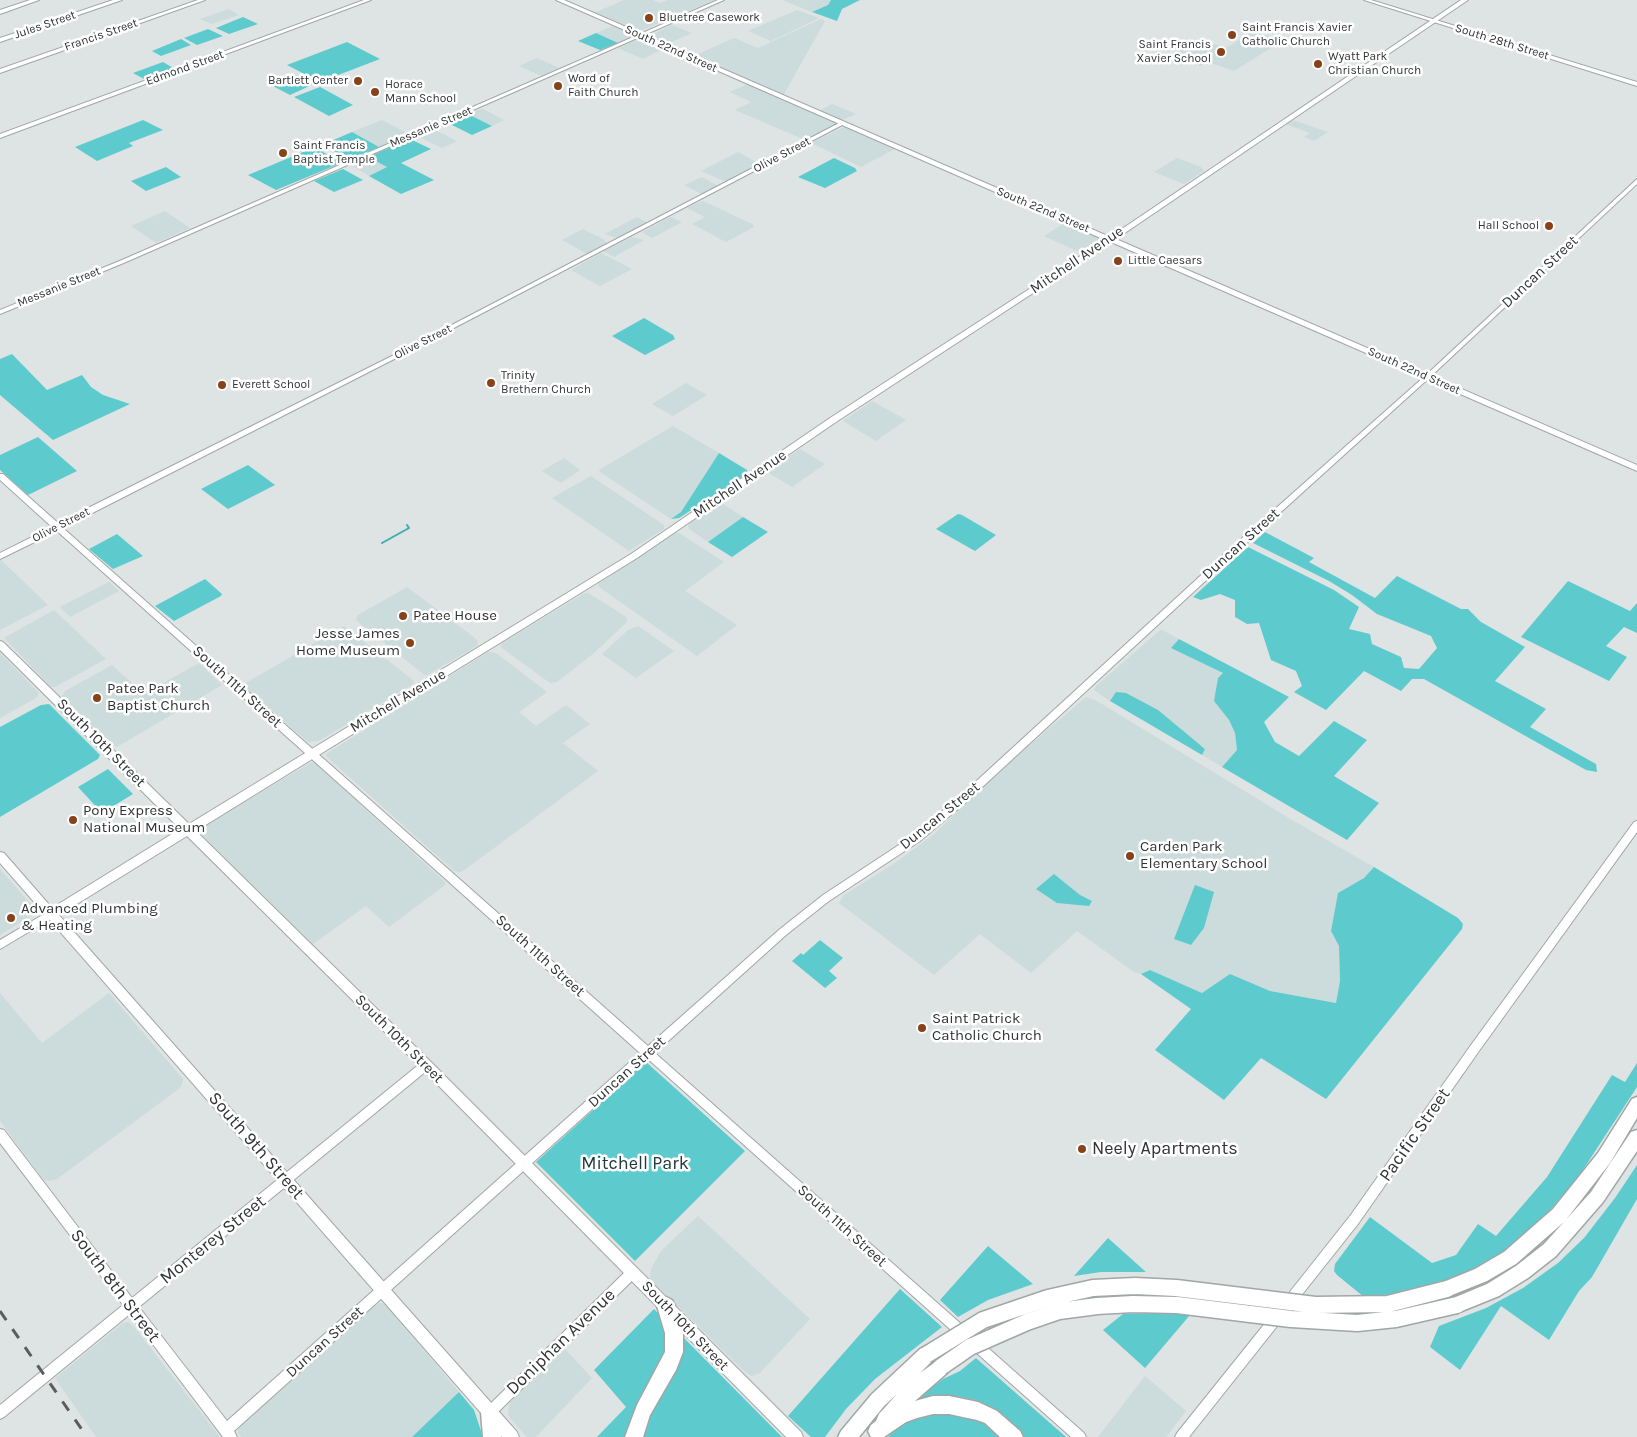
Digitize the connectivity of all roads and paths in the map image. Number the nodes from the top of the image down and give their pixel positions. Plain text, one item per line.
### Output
1 (36, 0) edge
2 (119, 0) edge
3 (202, 0) edge
4 (369, 0) edge
5 (559, 0) edge
6 (722, 0) edge
7 (1366, 0) edge
8 (1465, 0) edge
9 (0, 12) edge
10 (1433, 21) junction
11 (641, 36) junction
12 (0, 40) edge
13 (0, 71) edge
14 (1637, 84) edge
15 (843, 123) junction
16 (0, 136) edge
17 (1637, 181) edge
18 (1110, 239) junction
19 (0, 312) edge
20 (1427, 377) junction
21 (1637, 468) edge
22 (0, 476) edge
23 (58, 526) junction
24 (0, 556) edge
25 (0, 644) edge
26 (311, 753) junction
27 (1637, 825) edge
28 (188, 830) junction
29 (0, 856) edge
30 (51, 914) junction
31 (0, 945) edge
32 (649, 1053) junction
33 (426, 1065) junction
34 (1637, 1104) edge
35 (0, 1134) edge
36 (1637, 1138) edge
37 (524, 1164) junction
38 (286, 1181) junction
39 (633, 1272) junction
40 (384, 1290) junction
41 (666, 1306) junction
42 (131, 1307) junction
43 (490, 1412) junction
44 (0, 1413) edge
45 (228, 1433) edge
46 (874, 1434) edge
47 (492, 1437) edge
48 (512, 1437) edge
49 (634, 1437) edge
50 (796, 1437) edge
51 (847, 1437) edge
52 (1014, 1437) edge
53 (1080, 1437) edge
54 (1181, 1437) edge

1 - 9 main road
2 - 12 main road, Jules Street
3 - 13 street, Francis Street
4 - 16 street, Edmond Street
5 - 11 main road, South 22nd Street
6 - 11 street, Messanie Street
7 - 10 street, South 28th Street
8 - 10 main road, Mitchell Avenue
10 - 14 street, South 28th Street
10 - 18 main road, Mitchell Avenue
11 - 15 main road, South 22nd Street
11 - 19 street, Messanie Street
15 - 18 main road, South 22nd Street
15 - 23 street, Olive Street
17 - 20 street, Duncan Street
18 - 20 main road, South 22nd Street
18 - 26 main road, Mitchell Avenue
20 - 21 main road, South 22nd Street
20 - 32 street, Duncan Street
22 - 23 street, South 11th Street
23 - 24 street, Olive Street
23 - 26 street, South 11th Street
25 - 28 main road, South 10th Street
26 - 28 main road, Mitchell Avenue
26 - 32 street, South 11th Street
27 - 54 street, Pacific Street
28 - 30 main road, Mitchell Avenue
28 - 33 main road, South 10th Street
29 - 30 main road, South 9th Street
30 - 31 street, Mitchell Avenue
30 - 38 main road, South 9th Street
32 - 37 street, Duncan Street
32 - 53 street, South 11th Street
33 - 37 main road, South 10th Street
33 - 38 street, Monterey Street
34 - 51 highway, bridge
35 - 42 street, South 8th Street
36 - 46 highway, bridge
37 - 39 main road, South 10th Street
37 - 40 street, Duncan Street
38 - 40 main road, South 9th Street
38 - 42 street, Monterey Street
39 - 41 main road, South 10th Street
39 - 43 street, Doniphan Avenue
40 - 43 main road, South 9th Street
40 - 45 street, Duncan Street
41 - 49 highway
41 - 50 main road, South 10th Street
42 - 44 street, Monterey Street
42 - 45 street, South 8th Street
43 - 47 highway
43 - 48 main road, South 9th Street
46 - 52 highway

